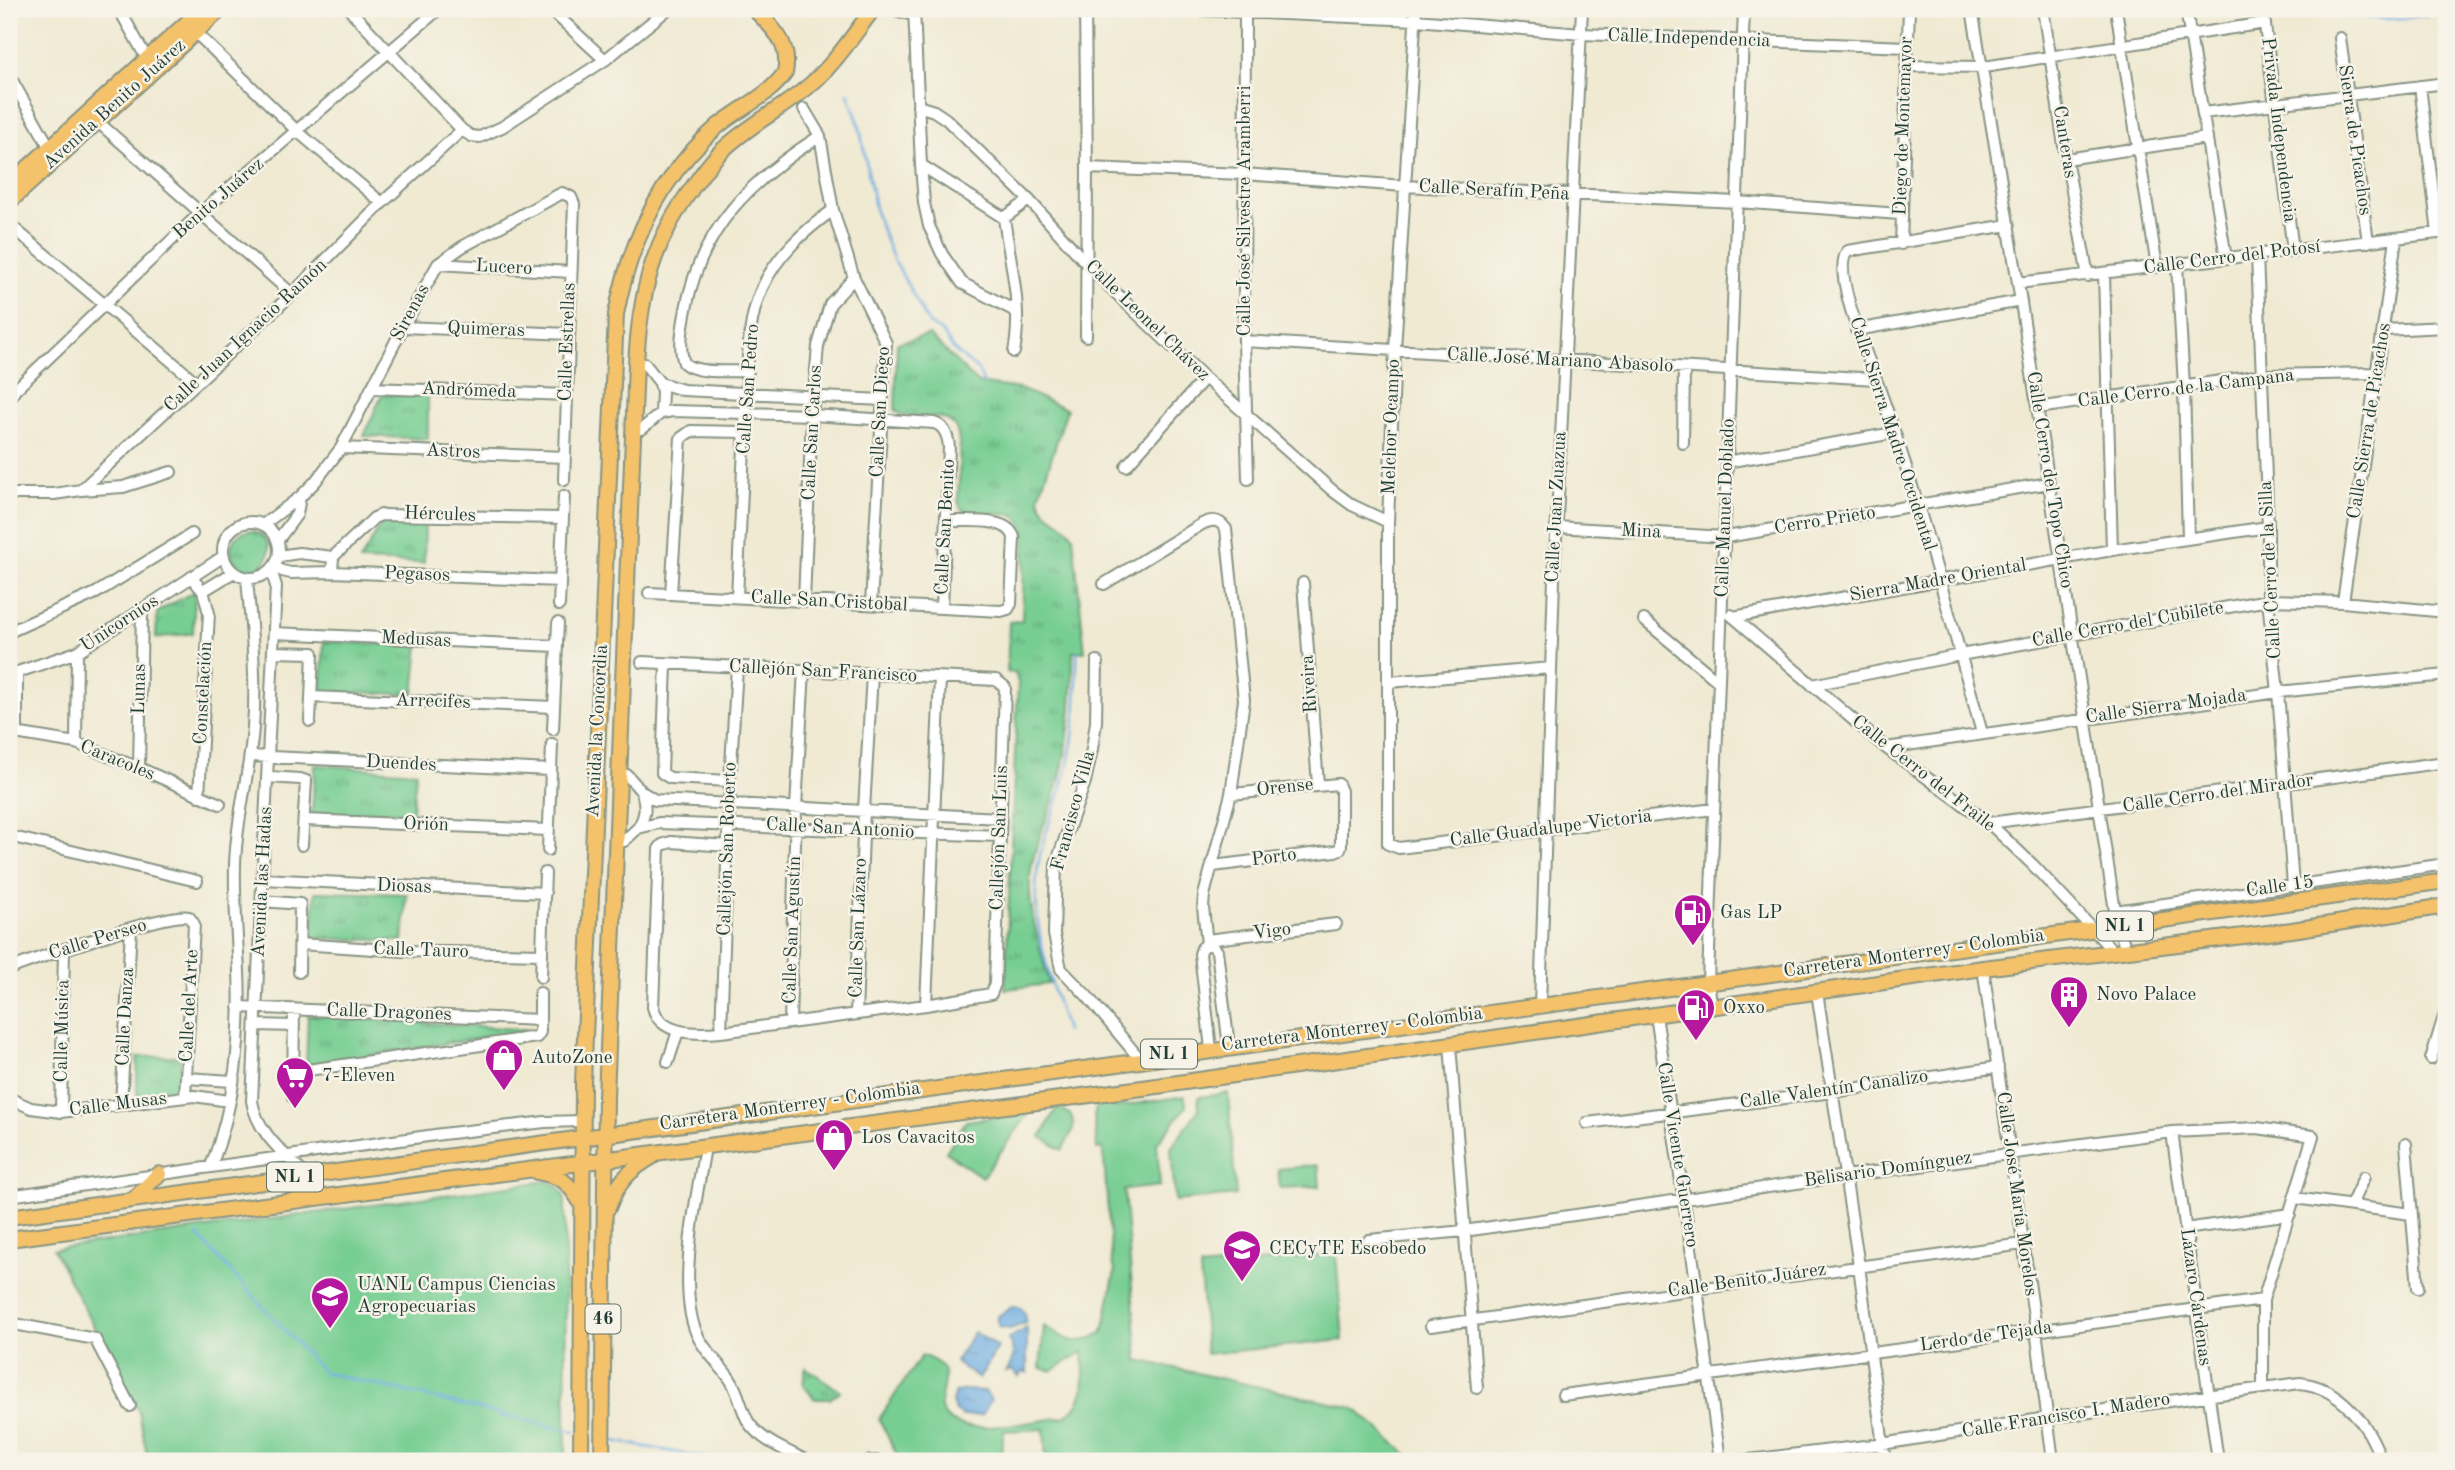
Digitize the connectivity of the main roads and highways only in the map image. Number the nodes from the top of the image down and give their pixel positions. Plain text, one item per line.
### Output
1 (202, 9) edge
2 (221, 9) edge
3 (754, 9) edge
4 (873, 9) edge
5 (785, 73) junction
6 (805, 89) junction
7 (9, 185) edge
8 (9, 202) edge
9 (614, 363) junction
10 (636, 364) junction
11 (612, 428) junction
12 (634, 429) junction
13 (596, 774) junction
14 (618, 775) junction
15 (593, 841) junction
16 (616, 842) junction
17 (2446, 881) edge
18 (2446, 906) edge
19 (586, 1004) junction
20 (609, 1004) junction
21 (605, 1134) junction
22 (582, 1137) junction
23 (658, 1153) junction
24 (605, 1159) junction
25 (582, 1162) junction
26 (525, 1170) junction
27 (159, 1174) road end
28 (134, 1199) junction
29 (582, 1204) junction
30 (9, 1217) edge
31 (604, 1220) junction
32 (9, 1239) edge
33 (581, 1456) edge
34 (602, 1459) edge

1 - 7 main road, Avenida Benito Juárez
2 - 8 main road, Avenida Benito Juárez
3 - 5 main road
4 - 6 main road, 46
5 - 6 main road
5 - 9 main road, Avenida la Concordia / 46
6 - 10 main road, Avenida la Concordia / 46
9 - 10 main road
9 - 11 main road, Avenida la Concordia / 46
10 - 12 main road, Avenida la Concordia / 46
11 - 12 main road
11 - 13 main road, Avenida la Concordia / 46
12 - 14 main road, Avenida la Concordia / 46
13 - 14 main road
13 - 15 main road, Avenida la Concordia / 46
14 - 16 main road, Avenida la Concordia / 46
15 - 16 main road
15 - 19 main road, Avenida la Concordia / 46
16 - 20 main road, Avenida la Concordia / 46
17 - 21 main road, Carretera Monterrey - Colombia / NL 1
18 - 23 main road, Carretera Monterrey - Colombia / NL 1
19 - 20 main road
19 - 22 main road, Avenida la Concordia / 46
20 - 21 main road, Avenida la Concordia / 46
21 - 22 main road, Carretera Monterrey - Colombia / NL 1
21 - 24 main road, Avenida la Concordia / 46
22 - 25 main road, Avenida la Concordia / 46
22 - 28 main road, Carretera Monterrey - Colombia / NL 1
23 - 24 main road, Carretera Monterrey - Colombia / NL 1
23 - 31 main road
24 - 25 main road, Carretera Monterrey - Colombia / NL 1
24 - 31 main road, Avenida la Concordia / 46
25 - 26 main road, Carretera Monterrey - Colombia / NL 1
25 - 29 main road, Avenida la Concordia / 46
26 - 29 main road
26 - 32 main road, Carretera Monterrey - Colombia / NL 1
27 - 28 main road
28 - 30 main road, Carretera Monterrey - Colombia / NL 1
29 - 33 main road, Avenida la Concordia / 46
31 - 34 main road, Avenida la Concordia / 46

